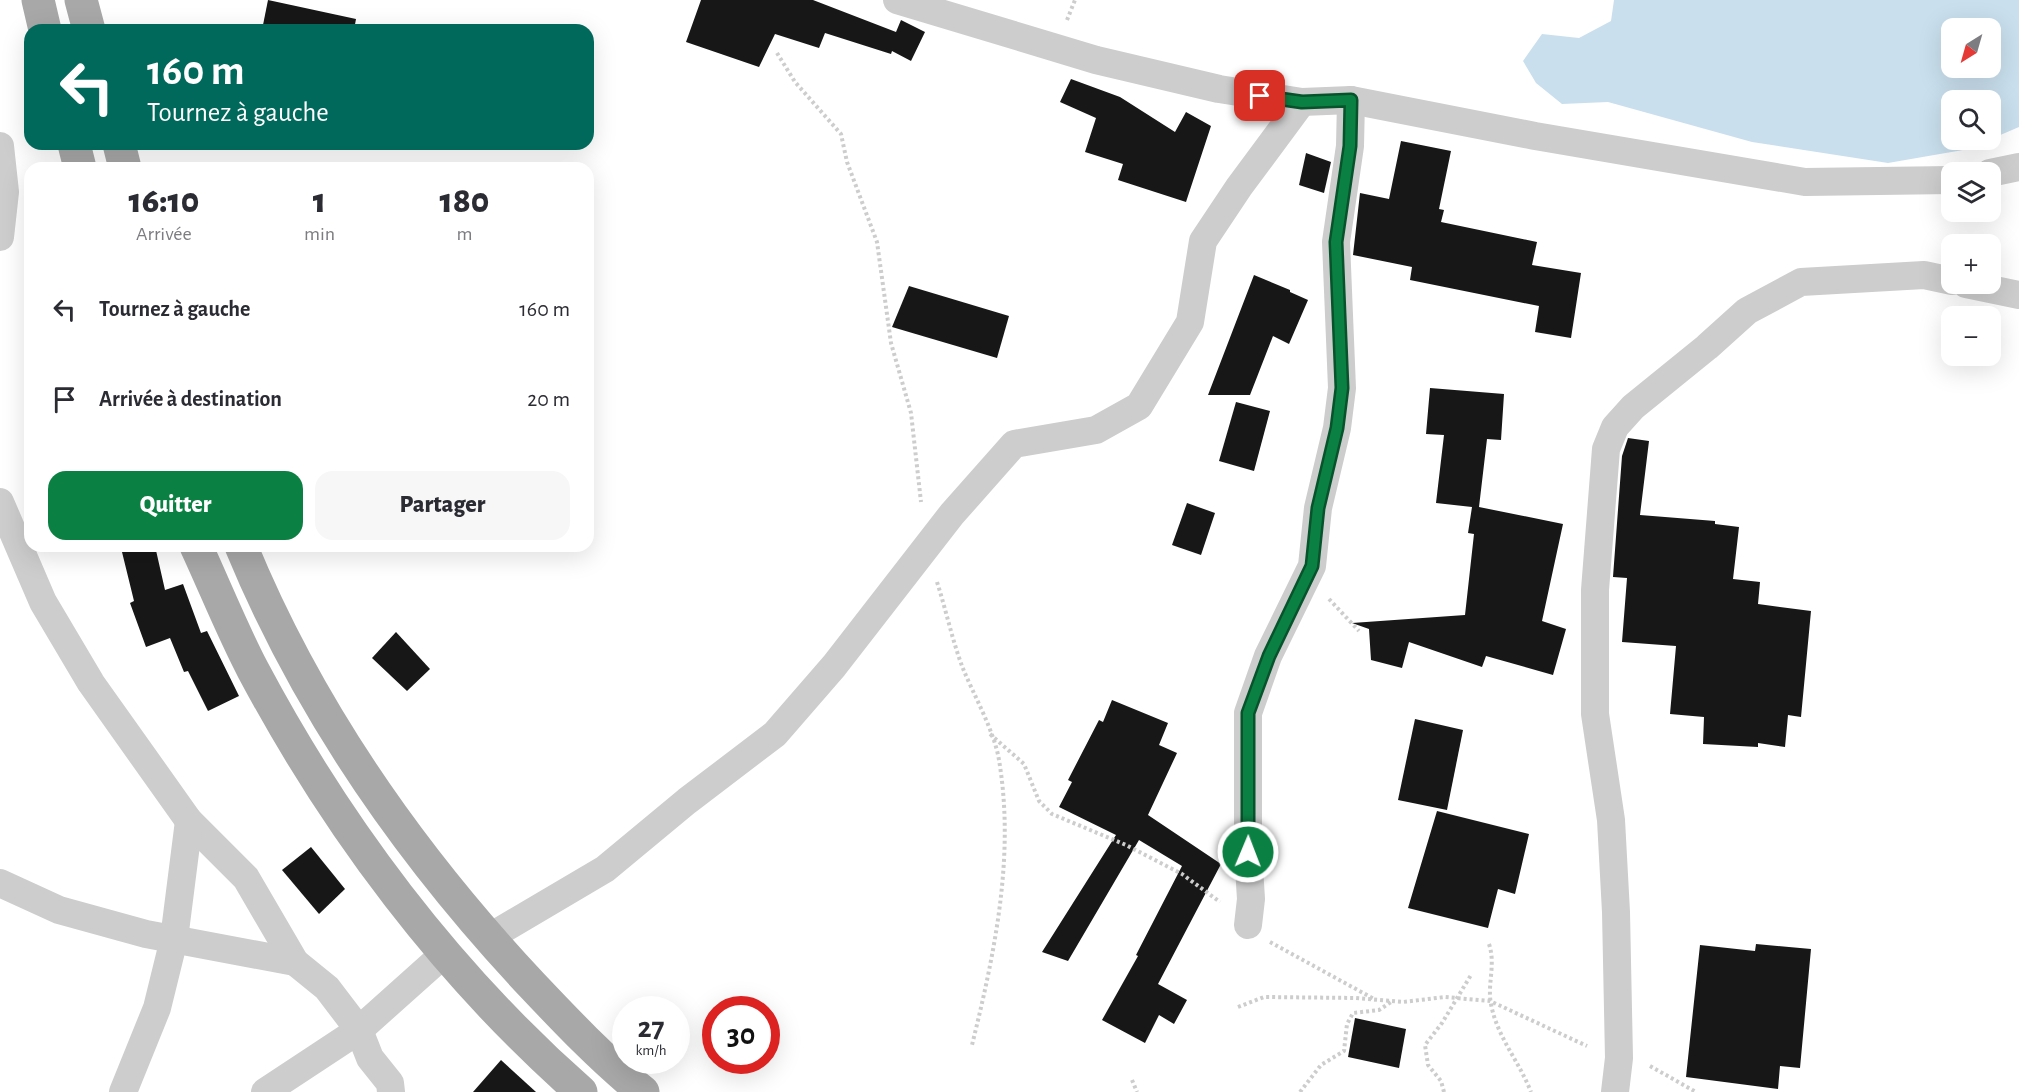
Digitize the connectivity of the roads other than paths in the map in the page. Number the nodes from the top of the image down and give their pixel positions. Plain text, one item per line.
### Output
1 (38, 0) edge
2 (81, 0) edge
3 (897, 0) edge
4 (44, 24) edge
5 (87, 24) edge
6 (1351, 100) junction
7 (1302, 102) junction
8 (0, 147) edge
9 (2019, 167) edge
10 (2001, 171) edge
11 (1941, 180) edge
12 (0, 237) edge
13 (1941, 278) edge
14 (2001, 291) edge
15 (2019, 295) edge
16 (0, 502) edge
17 (199, 552) edge
18 (243, 552) edge
19 (189, 821) junction
20 (0, 883) edge
21 (1248, 925) road end
22 (488, 938) junction
23 (174, 939) junction
24 (444, 954) junction
25 (295, 962) junction
26 (359, 1030) junction
27 (123, 1092) edge
28 (265, 1092) edge
29 (391, 1092) edge
30 (581, 1092) edge
31 (643, 1092) edge
32 (1614, 1092) edge

1 - 4 main road
2 - 5 main road
3 - 7 street
6 - 7 street
6 - 11 street
6 - 21 street
7 - 22 street
8 - 12 street
9 - 10 street
13 - 32 street
14 - 15 street
16 - 19 street
17 - 24 main road
18 - 22 main road
19 - 23 street
19 - 25 street
20 - 23 street
22 - 31 main road
23 - 25 street
23 - 27 street
24 - 26 street
24 - 30 main road
25 - 26 street
26 - 28 street
26 - 29 street

